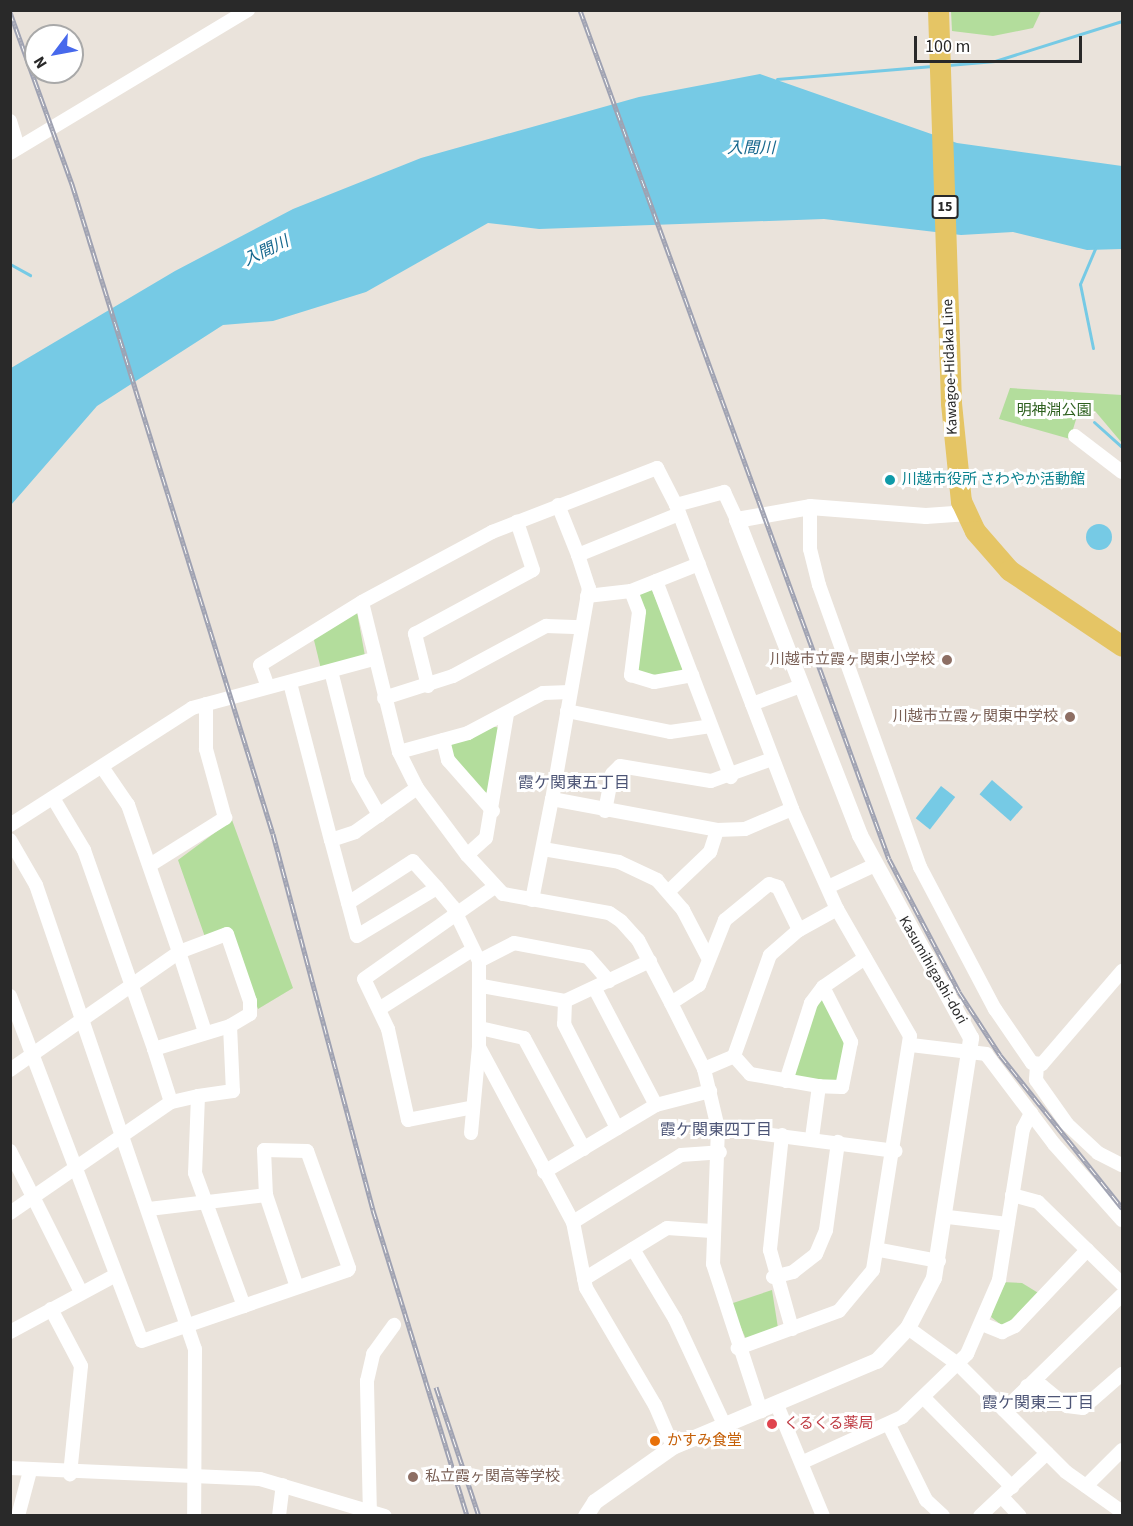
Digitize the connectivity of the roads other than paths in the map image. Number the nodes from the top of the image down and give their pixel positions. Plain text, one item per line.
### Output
1 (248, 10) edge
2 (938, 10) edge
3 (10, 121) edge
4 (14, 151) edge
5 (1075, 436) dead end
6 (1122, 472) edge
7 (558, 505) junction
8 (810, 507) junction
9 (678, 510) junction
10 (965, 513) junction
11 (737, 520) junction
12 (517, 522) junction
13 (578, 555) junction
14 (699, 564) junction
15 (656, 581) junction
16 (631, 591) junction
17 (588, 596) junction
18 (362, 602) junction
19 (581, 627) junction
20 (1122, 646) edge
21 (374, 659) junction
22 (331, 671) junction
23 (692, 675) junction
24 (290, 683) junction
25 (428, 686) junction
26 (801, 686) junction
27 (268, 687) junction
28 (570, 692) junction
29 (384, 698) junction
30 (206, 704) junction
31 (752, 704) junction
32 (567, 711) junction
33 (507, 714) junction
34 (711, 726) junction
35 (443, 740) junction
36 (399, 752) junction
37 (772, 759) junction
38 (102, 767) junction
39 (731, 777) junction
40 (417, 788) junction
41 (53, 798) junction
42 (552, 799) junction
43 (792, 810) junction
44 (493, 811) junction
45 (605, 811) junction
46 (379, 815) junction
47 (10, 825) edge
48 (717, 830) junction
49 (10, 840) edge
50 (331, 840) junction
51 (543, 849) junction
52 (467, 855) junction
53 (150, 865) junction
54 (875, 865) junction
55 (828, 887) junction
56 (437, 888) junction
57 (493, 888) junction
58 (669, 891) junction
59 (532, 900) junction
60 (348, 903) junction
61 (837, 909) junction
62 (457, 916) junction
63 (798, 930) junction
64 (179, 952) junction
65 (476, 956) junction
66 (707, 956) junction
67 (865, 958) junction
68 (650, 961) junction
69 (1122, 971) edge
70 (609, 981) junction
71 (132, 984) junction
72 (482, 986) junction
73 (824, 987) junction
74 (596, 989) junction
75 (10, 996) edge
76 (565, 1001) junction
77 (671, 1003) junction
78 (379, 1009) junction
79 (80, 1020) junction
80 (230, 1026) junction
81 (480, 1028) junction
82 (205, 1032) junction
83 (910, 1045) junction
84 (479, 1047) junction
85 (154, 1049) junction
86 (972, 1051) junction
87 (31, 1055) junction
88 (734, 1056) junction
89 (1037, 1065) junction
90 (704, 1069) junction
91 (10, 1070) edge
92 (786, 1081) junction
93 (819, 1086) junction
94 (710, 1091) junction
95 (198, 1096) junction
96 (171, 1102) junction
97 (656, 1105) junction
98 (469, 1108) junction
99 (1031, 1113) junction
100 (617, 1128) junction
101 (718, 1128) junction
102 (123, 1132) junction
103 (471, 1133) dead end
104 (782, 1135) junction
105 (812, 1138) junction
106 (838, 1142) junction
107 (584, 1149) junction
108 (10, 1151) edge
109 (896, 1151) junction
110 (720, 1152) junction
111 (1122, 1165) edge
112 (75, 1169) junction
113 (544, 1172) junction
114 (266, 1194) junction
115 (1012, 1195) junction
116 (34, 1197) junction
117 (202, 1200) junction
118 (149, 1209) junction
119 (10, 1213) edge
120 (948, 1217) junction
121 (1122, 1220) edge
122 (573, 1222) junction
123 (1008, 1224) junction
124 (712, 1231) junction
125 (633, 1249) junction
126 (880, 1250) junction
127 (1087, 1250) junction
128 (939, 1261) junction
129 (116, 1275) junction
130 (774, 1277) junction
131 (585, 1279) junction
132 (1122, 1284) edge
133 (297, 1287) junction
134 (81, 1292) junction
135 (1122, 1295) edge
136 (244, 1306) junction
137 (51, 1309) junction
138 (982, 1324) junction
139 (188, 1325) junction
140 (394, 1325) dead end
141 (908, 1328) junction
142 (792, 1329) junction
143 (10, 1332) edge
144 (738, 1348) junction
145 (958, 1365) junction
146 (1122, 1374) edge
147 (1027, 1386) junction
148 (925, 1399) junction
149 (777, 1405) junction
150 (1004, 1410) junction
151 (761, 1411) junction
152 (889, 1425) junction
153 (725, 1426) junction
154 (673, 1447) junction
155 (1122, 1450) edge
156 (1047, 1453) junction
157 (803, 1462) junction
158 (10, 1467) edge
159 (30, 1471) junction
160 (70, 1474) junction
161 (196, 1478) junction
162 (283, 1485) junction
163 (1086, 1486) junction
164 (1007, 1492) junction
165 (1122, 1512) edge
166 (370, 1513) edge
167 (18, 1515) edge
168 (194, 1515) edge
169 (279, 1515) edge
170 (385, 1515) edge
171 (586, 1515) edge
172 (822, 1515) edge
173 (943, 1515) edge
174 (980, 1515) edge
175 (1020, 1515) edge

1 - 4 street
2 - 10 main road, Kawagoe-Hidaka Line / 15
3 - 4 street
5 - 6 street
7 - 9 street
7 - 12 street
7 - 13 street
8 - 10 street
8 - 11 street
8 - 89 street
9 - 11 street
9 - 13 street
9 - 14 street
10 - 20 main road, Kawagoe-Hidaka Line / 15
11 - 26 street, Kasumihigashi-dori
12 - 18 street
12 - 25 street
13 - 17 street
14 - 15 street
14 - 31 street
15 - 16 street
15 - 23 street
16 - 17 street
16 - 23 street
17 - 19 street
18 - 21 street
18 - 27 street
19 - 25 street
19 - 28 street
21 - 22 street
21 - 29 street
22 - 24 street
22 - 46 street
23 - 34 street
24 - 27 street
24 - 50 street
25 - 29 street
26 - 31 street
26 - 54 street, Kasumihigashi-dori
27 - 30 street
28 - 32 street
28 - 33 street
29 - 36 street
30 - 38 street
30 - 53 street
31 - 37 street
32 - 34 street
32 - 42 street
33 - 35 street
33 - 44 street
34 - 39 street
35 - 36 street
35 - 44 street
36 - 40 street
37 - 39 street
37 - 43 street
38 - 41 street
38 - 53 street
39 - 45 street
40 - 46 street
40 - 52 street
41 - 47 street
41 - 71 street
42 - 45 street
42 - 51 street
43 - 48 street
43 - 55 street
44 - 52 street
45 - 48 street
46 - 50 street
48 - 58 street
49 - 79 street
50 - 60 street
51 - 58 street
51 - 59 street
52 - 57 street
53 - 64 street
54 - 55 street
54 - 86 street, Kasumihigashi-dori
55 - 61 street
56 - 60 street
56 - 60 street
56 - 62 street
57 - 59 street
57 - 62 street
58 - 66 street
59 - 68 street
61 - 63 street
61 - 67 street
62 - 65 street
62 - 78 street
63 - 66 street
63 - 88 street
64 - 71 street
64 - 80 street
64 - 82 street
65 - 70 street
65 - 72 street
65 - 78 street
66 - 77 street
67 - 73 street
67 - 83 street
68 - 70 street
68 - 77 street
69 - 89 street
70 - 74 street
71 - 79 street
71 - 85 street
72 - 76 street
72 - 81 street
73 - 92 street
73 - 93 street
74 - 76 street
74 - 97 street
75 - 87 street
76 - 100 street
77 - 90 street
78 - 98 street
79 - 87 street
79 - 102 street
80 - 82 street
80 - 95 street
81 - 84 street
81 - 107 street
82 - 85 street
83 - 86 street
83 - 109 street
84 - 98 street
84 - 113 street
85 - 96 street
86 - 99 street
86 - 120 street, Kasumihigashi-dori
87 - 91 street
87 - 112 street
88 - 90 street
88 - 92 street
89 - 111 street
90 - 94 street
92 - 93 street
93 - 105 street
94 - 97 street
94 - 101 street
95 - 96 street
95 - 117 street
96 - 102 street
97 - 100 street
98 - 103 street
99 - 115 street
99 - 121 street
100 - 107 street
101 - 104 street
101 - 110 street
102 - 112 street
102 - 118 street
104 - 105 street
104 - 130 street
105 - 106 street
106 - 109 street
106 - 130 street
107 - 113 street
108 - 116 street
109 - 126 street
110 - 122 street
110 - 124 street
112 - 116 street
112 - 129 street
113 - 122 street
114 - 117 street
114 - 133 street
114 - 133 street
115 - 123 street
115 - 127 street
116 - 119 street
116 - 134 street
117 - 118 street
117 - 136 street
118 - 139 street
120 - 123 street
120 - 128 street, Kasumihigashi-dori
122 - 131 street
123 - 138 street
124 - 125 street
124 - 144 street
125 - 131 street
125 - 153 street
126 - 128 street
126 - 142 street
127 - 132 street
127 - 138 street
128 - 141 street, Kasumihigashi-dori
129 - 134 street
129 - 139 street
130 - 142 street
131 - 154 street
133 - 136 street
134 - 137 street
135 - 147 street
136 - 139 street
137 - 143 street
137 - 160 street
138 - 145 street
139 - 161 street
140 - 166 street
141 - 145 street
141 - 149 street, Kasumihigashi-dori
142 - 144 street
144 - 151 street
145 - 148 street
145 - 150 street
146 - 147 street
147 - 150 street
148 - 152 street
148 - 164 street
149 - 151 street, Kasumihigashi-dori
149 - 157 street
150 - 156 street
151 - 153 street, Kasumihigashi-dori
152 - 157 street
152 - 173 street
153 - 154 street, Kasumihigashi-dori
154 - 171 street, Kasumihigashi-dori
155 - 163 street
156 - 163 street
156 - 164 street
157 - 172 street
158 - 159 street
159 - 160 street
159 - 167 street
160 - 161 street
161 - 162 street
161 - 168 street
162 - 166 street
162 - 169 street
163 - 165 street
164 - 174 street
164 - 175 street
166 - 170 street

